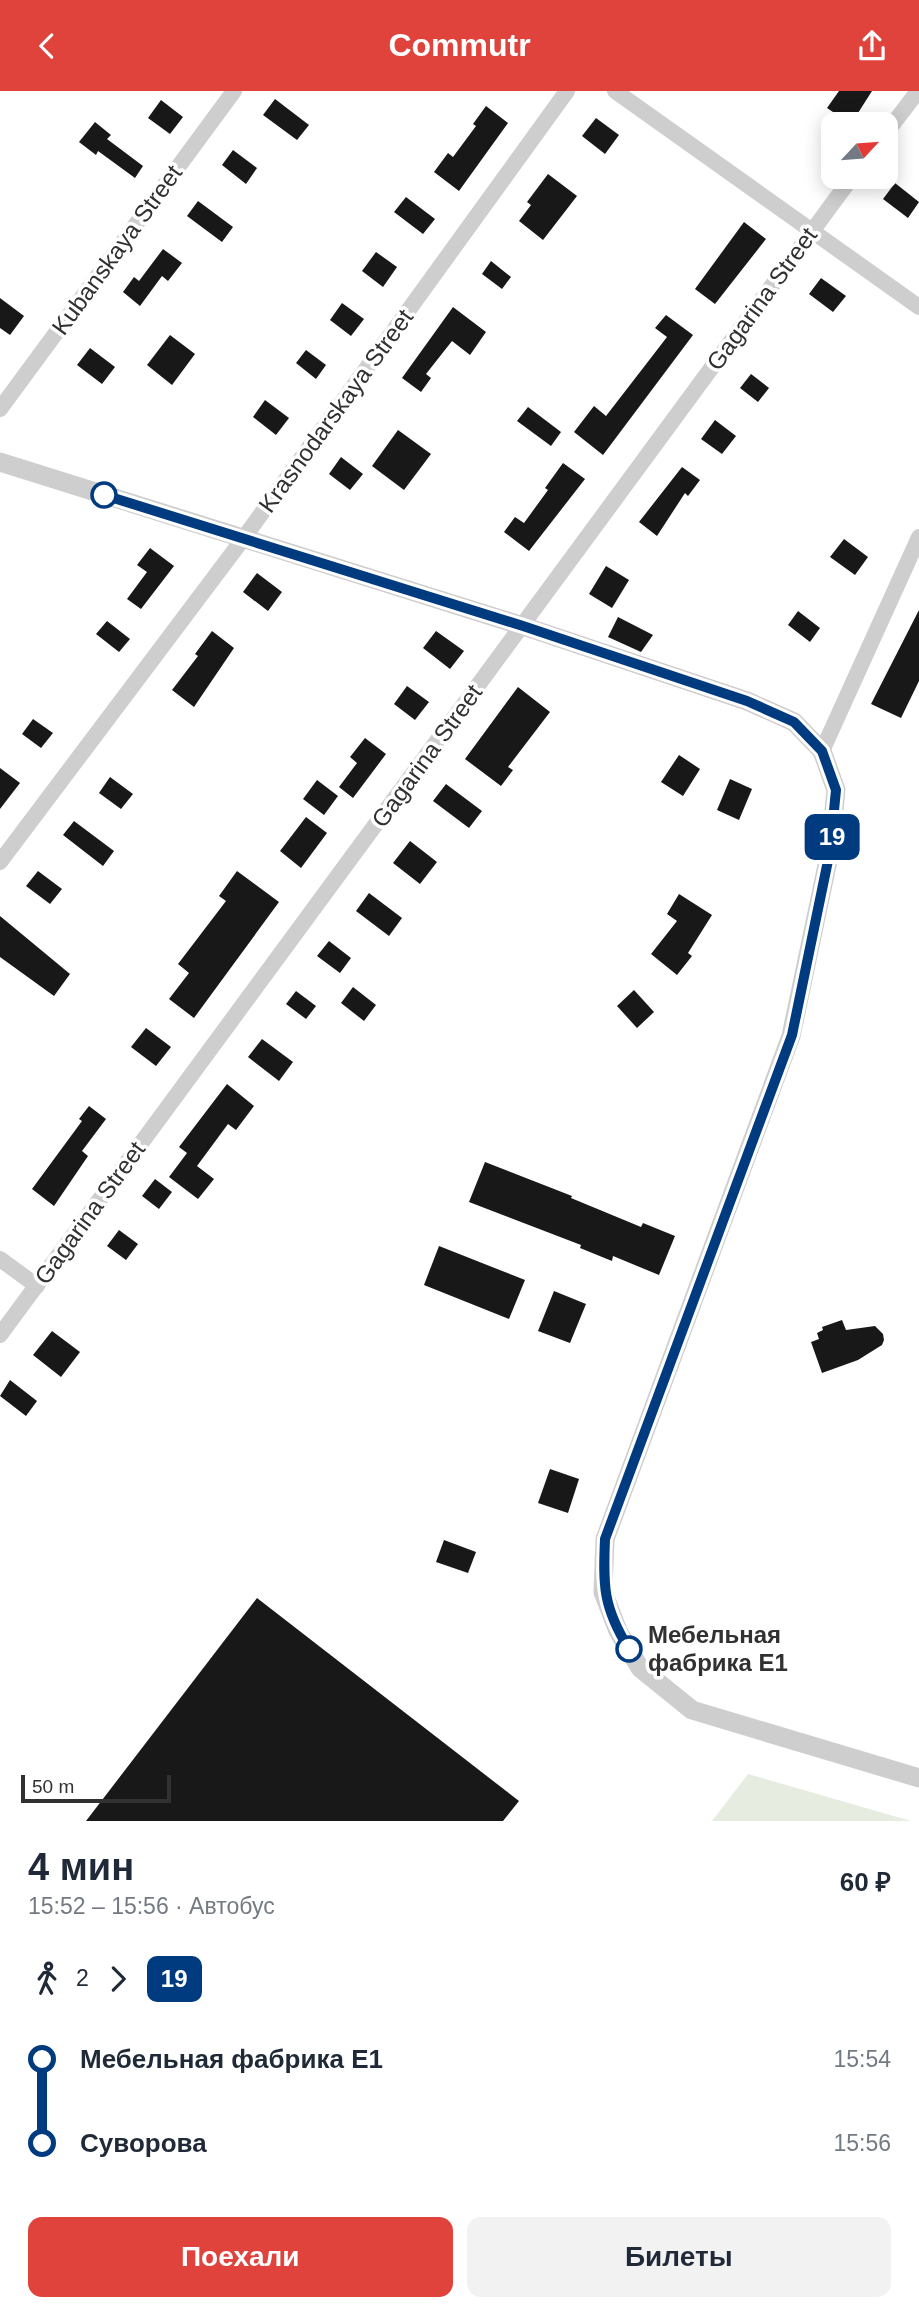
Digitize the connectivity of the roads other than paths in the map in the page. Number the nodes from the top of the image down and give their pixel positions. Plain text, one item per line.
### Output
1 (234, 91) edge
2 (568, 91) edge
3 (615, 91) edge
4 (918, 91) edge
5 (898, 117) edge
6 (843, 189) edge
7 (810, 232) junction
8 (919, 307) edge
9 (0, 409) edge
10 (0, 462) edge
11 (919, 537) edge
12 (243, 539) junction
13 (523, 626) junction
14 (822, 751) junction
15 (0, 862) edge
16 (0, 1259) edge
17 (37, 1286) junction
18 (0, 1335) edge
19 (919, 1778) edge

1 - 9 street, Kubanskaya Street
2 - 12 street, Krasnodarskaya Street
3 - 7 street
4 - 5 street
6 - 7 street, Gagarina Street
7 - 8 street
7 - 13 street, Gagarina Street
10 - 12 street
11 - 14 street
12 - 13 street
12 - 15 street, Krasnodarskaya Street
13 - 14 street
13 - 17 street, Gagarina Street
14 - 19 street
16 - 17 street
17 - 18 street, Gagarina Street

